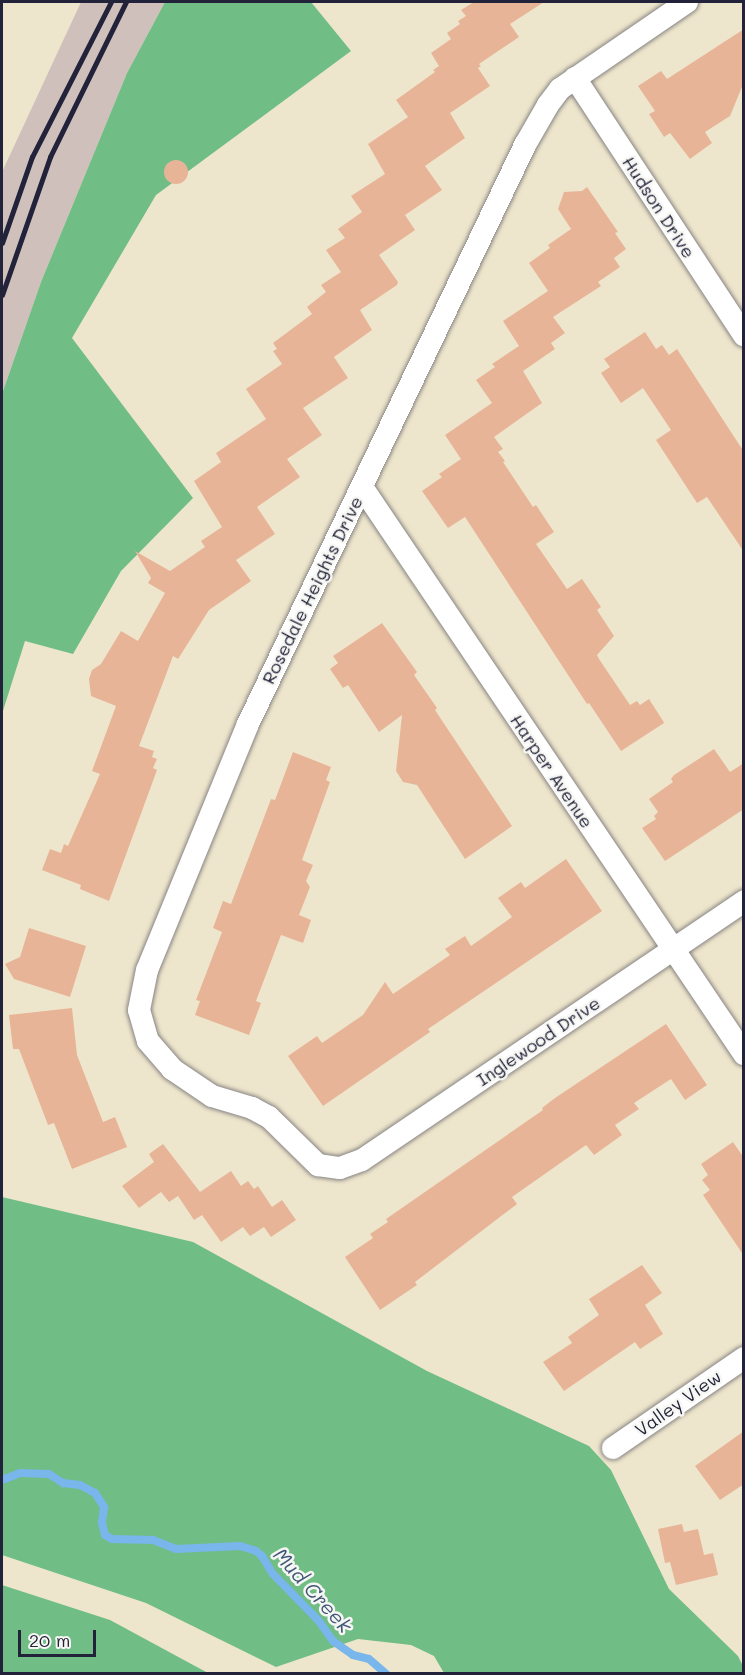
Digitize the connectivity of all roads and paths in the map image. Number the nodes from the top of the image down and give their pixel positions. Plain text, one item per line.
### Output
1 (687, 2) edge
2 (575, 78) junction
3 (744, 335) edge
4 (362, 487) junction
5 (744, 902) edge
6 (672, 951) junction
7 (744, 1054) edge
8 (328, 1168) joint
9 (744, 1358) edge
10 (613, 1448) dead end

1 - 2 street, Rosedale Heights Drive
2 - 3 street, Hudson Drive
2 - 4 street, Rosedale Heights Drive
4 - 6 street, Harper Avenue
4 - 8 street, Rosedale Heights Drive
5 - 6 street, Inglewood Drive
6 - 7 street, Harper Avenue
6 - 8 street, Inglewood Drive
9 - 10 street, Valley View

